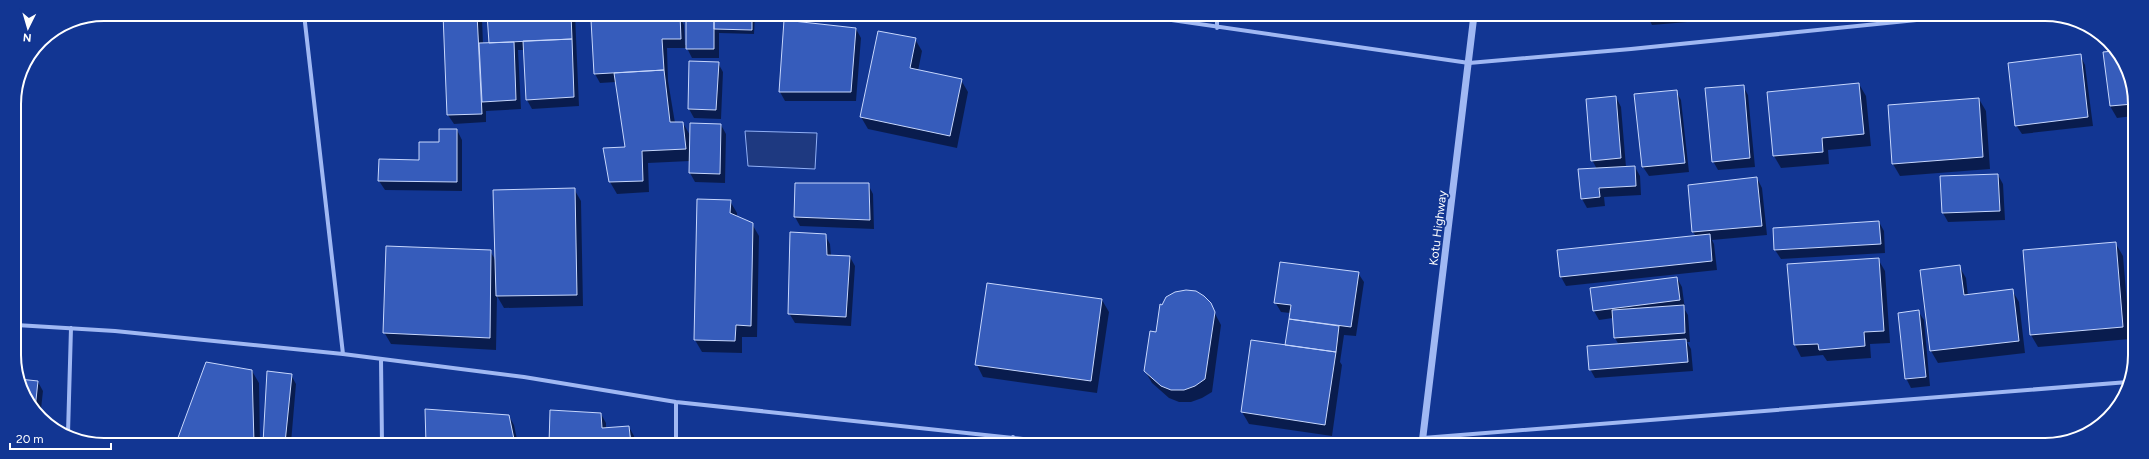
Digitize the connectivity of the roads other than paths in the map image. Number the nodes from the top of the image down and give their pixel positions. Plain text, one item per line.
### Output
1 (305, 21) edge
2 (1174, 21) edge
3 (1218, 21) edge
4 (1473, 21) edge
5 (1907, 21) edge
6 (1218, 28) junction
7 (1469, 63) junction
8 (21, 325) edge
9 (71, 328) junction
10 (343, 354) junction
11 (381, 360) junction
12 (2124, 382) edge
13 (676, 402) junction
14 (68, 430) edge
15 (1013, 437) joint
16 (382, 438) edge
17 (676, 438) edge
18 (1021, 438) edge
19 (1422, 438) edge
20 (1458, 438) edge

1 - 10 street
2 - 6 street
3 - 6 street
4 - 7 street, Kotu Highway
5 - 7 street
6 - 7 street
7 - 19 street, Kotu Highway
8 - 9 street
9 - 10 street
9 - 14 street
10 - 11 street
11 - 13 street
11 - 16 street
12 - 20 street
13 - 15 street
13 - 17 street
15 - 18 street

